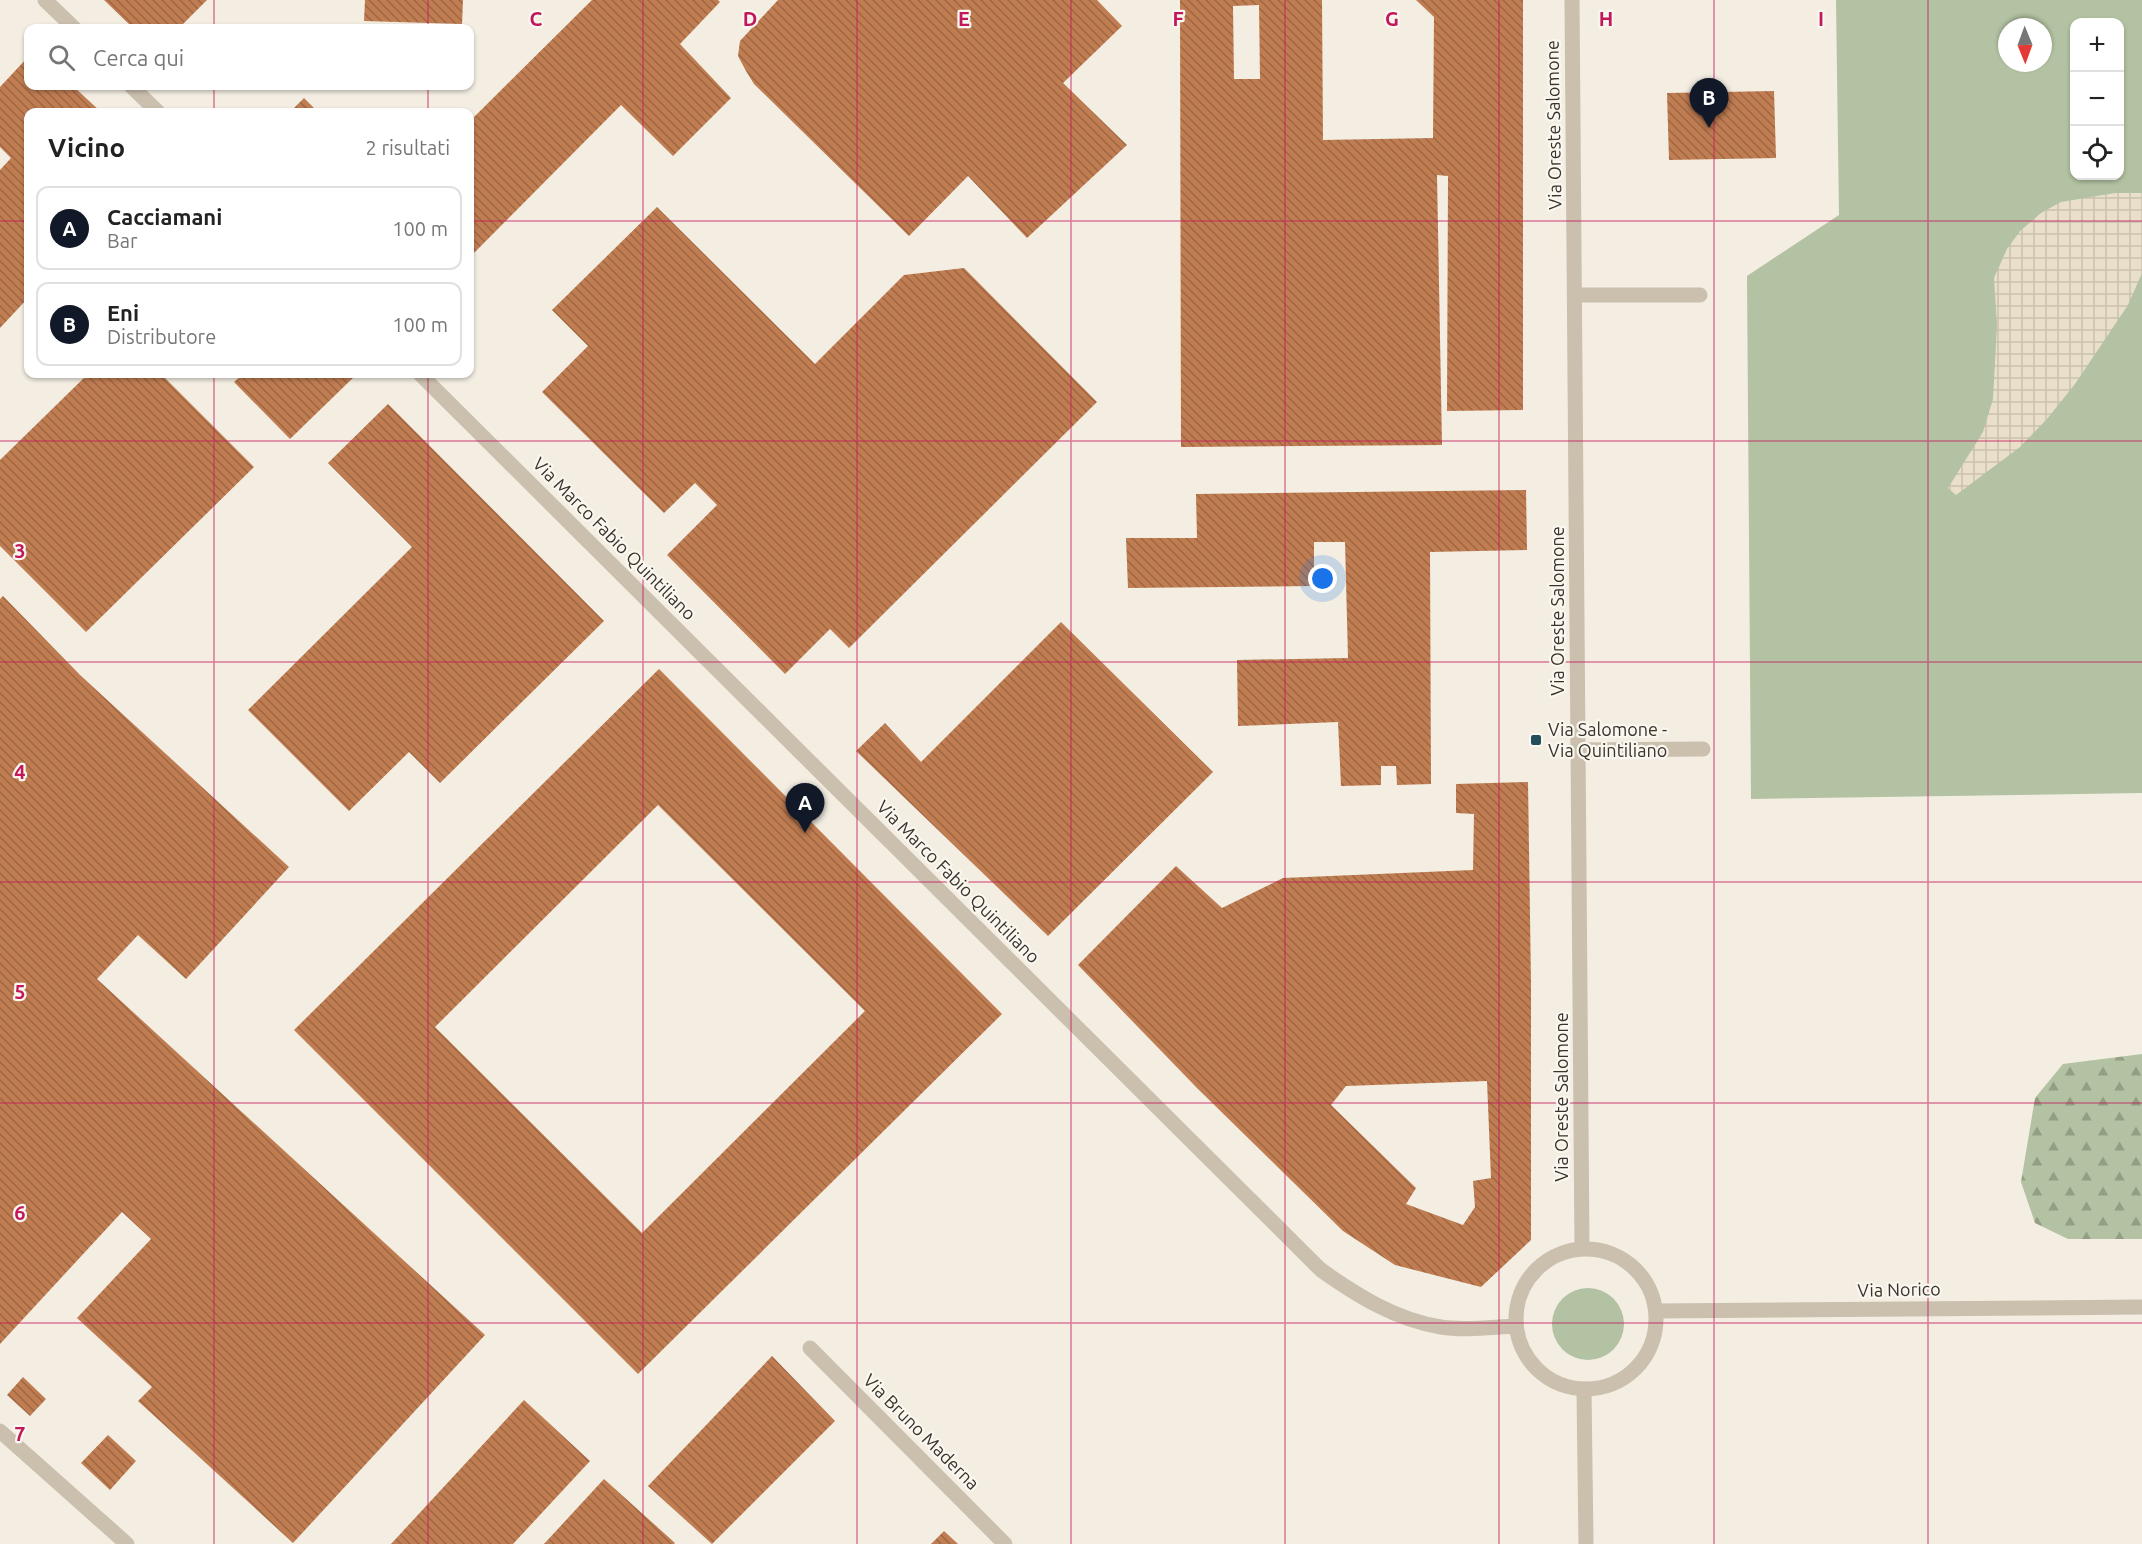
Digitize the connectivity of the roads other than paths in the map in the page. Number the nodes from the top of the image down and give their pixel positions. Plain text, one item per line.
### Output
1 (45, 0) edge
2 (1572, 0) edge
3 (70, 24) edge
4 (135, 90) edge
5 (154, 108) edge
6 (1575, 295) junction
7 (1700, 295) dead end
8 (424, 378) edge
9 (1703, 749) dead end
10 (1579, 750) junction
11 (1582, 1247) junction
12 (2142, 1307) edge
13 (1656, 1311) junction
14 (1516, 1326) junction
15 (810, 1348) dead end
16 (1584, 1390) junction
17 (0, 1431) edge
18 (127, 1544) edge
19 (1005, 1544) edge
20 (1586, 1544) edge

1 - 3 street
2 - 6 street, Via Oreste Salomone
4 - 5 street
6 - 7 street
6 - 10 street, Via Oreste Salomone
8 - 14 street, Via Marco Fabio Quintiliano
9 - 10 street
10 - 11 street, Via Oreste Salomone
11 - 13 street
11 - 14 street
12 - 13 street, Via Norico
13 - 16 street
14 - 16 street
15 - 19 street, Via Bruno Maderna
16 - 20 street
17 - 18 street

